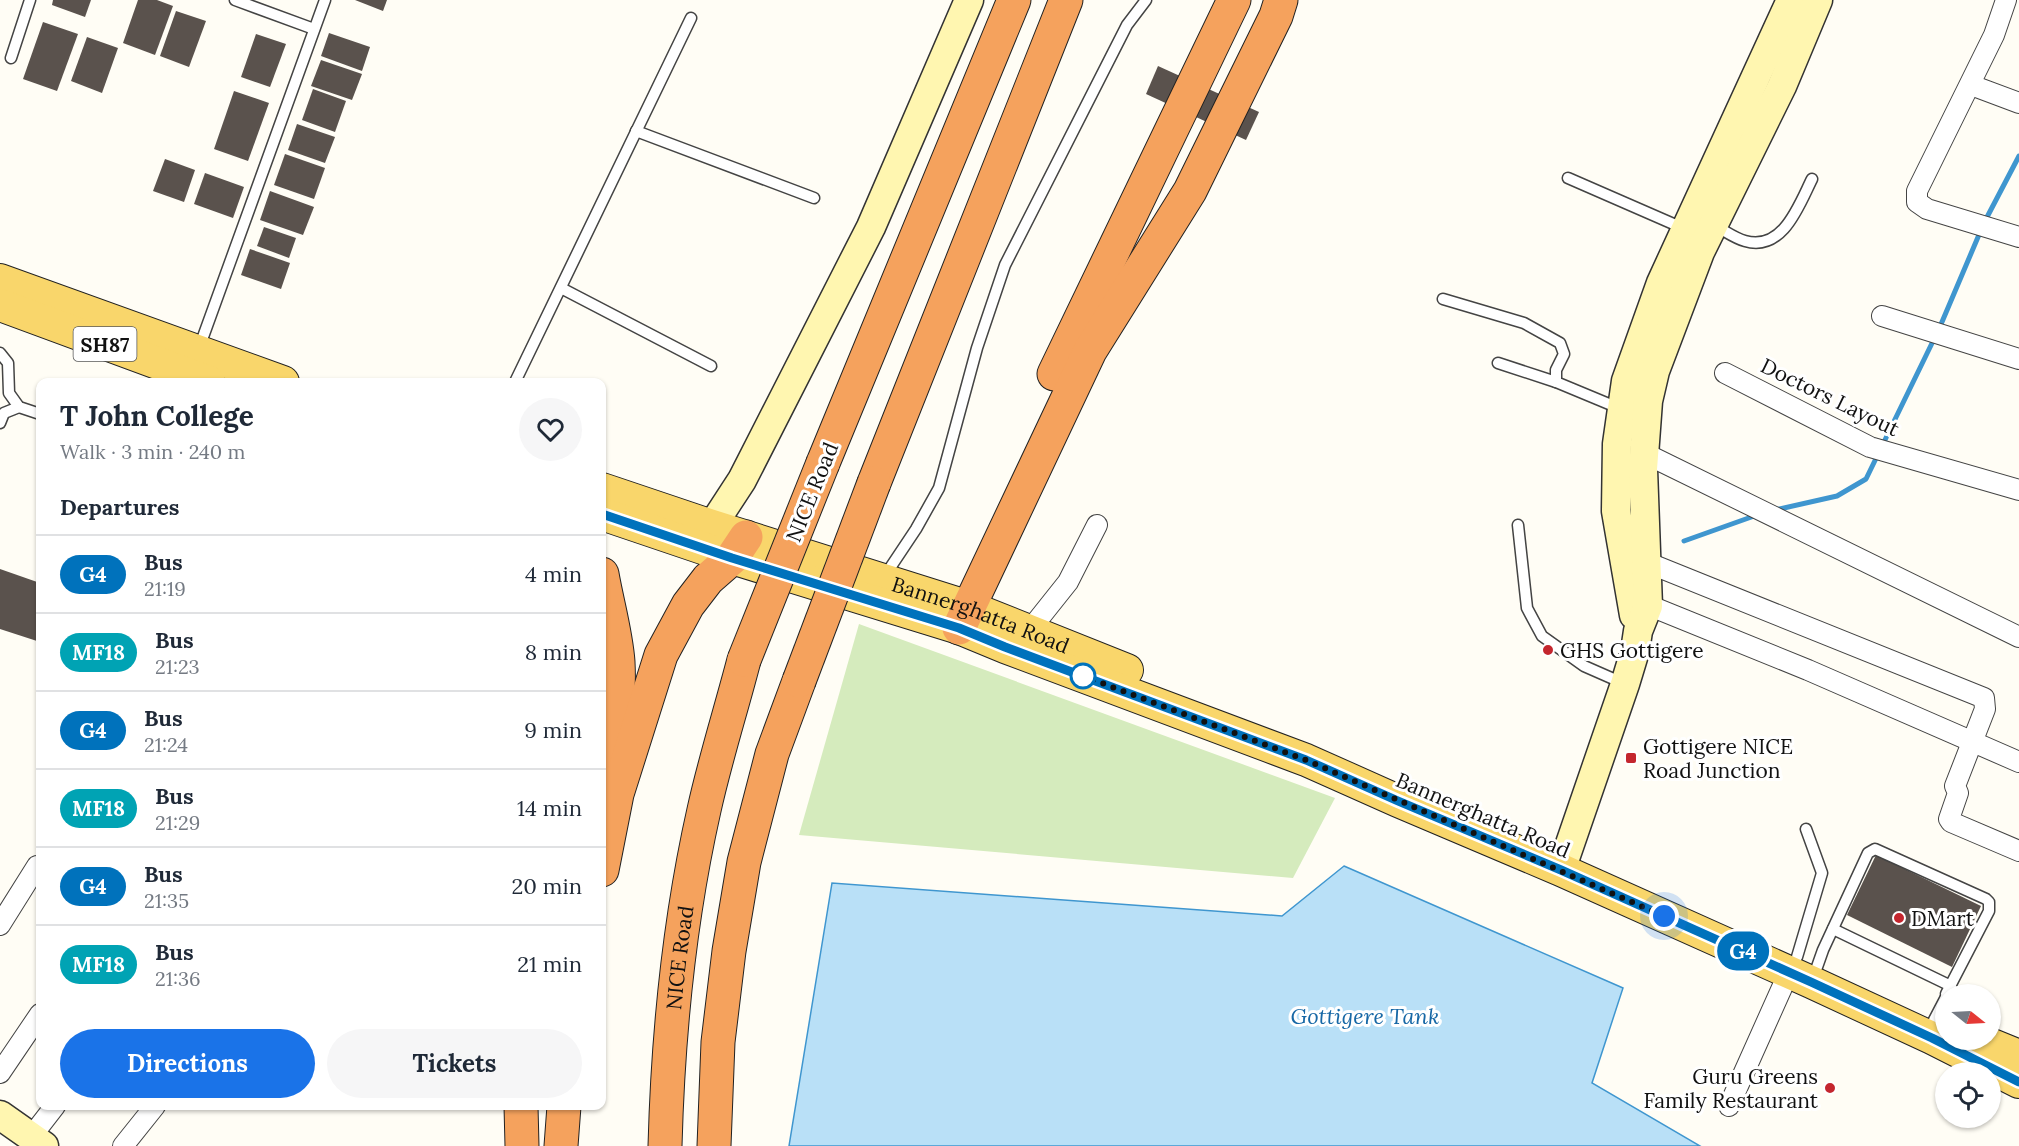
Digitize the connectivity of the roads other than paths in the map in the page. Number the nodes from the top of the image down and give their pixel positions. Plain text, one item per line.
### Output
1 (30, 0) edge
2 (235, 0) edge
3 (325, 0) edge
4 (969, 0) edge
5 (1014, 0) edge
6 (1066, 0) edge
7 (1146, 0) edge
8 (1234, 0) edge
9 (1281, 0) edge
10 (1791, 0) edge
11 (1818, 0) edge
12 (2006, 0) edge
13 (691, 18) dead end
14 (315, 29) junction
15 (11, 58) dead end
16 (1971, 85) junction
17 (2019, 103) edge
18 (636, 130) junction
19 (1568, 178) dead end
20 (1812, 179) dead end
21 (814, 198) dead end
22 (1697, 223) junction
23 (2019, 237) edge
24 (0, 280) edge
25 (561, 288) junction
26 (1443, 299) dead end
27 (0, 305) edge
28 (1882, 316) dead end
29 (0, 353) edge
30 (2019, 359) edge
31 (1498, 363) dead end
32 (711, 366) dead end
33 (196, 373) edge
34 (1725, 373) dead end
35 (244, 378) edge
36 (517, 378) edge
37 (1556, 382) junction
38 (19, 407) junction
39 (1622, 409) junction
40 (36, 413) edge
41 (0, 423) edge
42 (1644, 453) junction
43 (2018, 486) edge
44 (606, 490) edge
45 (606, 515) edge
46 (1097, 525) dead end
47 (1518, 525) dead end
48 (712, 526) junction
49 (739, 548) junction
50 (1646, 562) junction
51 (882, 580) junction
52 (606, 596) edge
53 (1639, 611) junction
54 (954, 614) junction
55 (1029, 631) junction
56 (2019, 637) edge
57 (1625, 684) junction
58 (1973, 741) junction
59 (2019, 762) edge
60 (606, 774) edge
61 (1806, 829) dead end
62 (606, 850) edge
63 (2019, 851) edge
64 (1564, 860) junction
65 (36, 868) edge
66 (0, 925) edge
67 (1833, 928) junction
68 (1801, 965) junction
69 (1954, 984) edge
70 (1935, 997) edge
71 (1935, 1001) edge
72 (36, 1020) edge
73 (2001, 1049) edge
74 (2019, 1056) edge
75 (0, 1073) edge
76 (2019, 1082) edge
77 (1729, 1106) dead end
78 (50, 1110) edge
79 (151, 1110) edge
80 (521, 1110) edge
81 (564, 1110) edge
82 (580, 1110) edge
83 (21, 1134) edge
84 (123, 1146) edge
85 (522, 1146) edge
86 (561, 1146) edge
87 (579, 1146) edge
88 (665, 1146) edge
89 (714, 1146) edge

1 - 15 lane
2 - 14 lane
3 - 14 lane
4 - 48 main road
5 - 88 highway, NICE Road, bridge
6 - 89 highway, bridge
7 - 51 lane
8 - 54 highway
9 - 54 highway
10 - 22 main road
11 - 22 main road
12 - 16 street
13 - 18 lane
14 - 33 lane
16 - 17 street
16 - 23 street
18 - 21 lane
18 - 25 lane
19 - 22 lane
20 - 22 lane
22 - 39 main road
22 - 42 main road
24 - 33 main road, SH87
25 - 32 lane
25 - 36 lane
26 - 37 lane
27 - 33 main road, SH87
28 - 30 street
29 - 38 lane
31 - 37 lane
33 - 35 main road, SH87
34 - 43 street, Doctors Layout
37 - 39 lane
38 - 40 lane
38 - 41 lane
39 - 53 main road
42 - 50 main road
42 - 56 street
44 - 48 main road, Bannerghatta Road
45 - 49 main road, Bannerghatta Road
46 - 55 street
47 - 57 lane
48 - 49 main road, Bannerghatta Road
49 - 51 main road, Bannerghatta Road
49 - 54 main road, Bannerghatta Road
49 - 62 highway
50 - 53 main road
50 - 58 street
51 - 54 main road, Bannerghatta Road
52 - 60 highway
53 - 57 main road
53 - 58 street
54 - 55 main road, Bannerghatta Road
54 - 64 main road, Bannerghatta Road
55 - 64 main road, Bannerghatta Road
57 - 64 main road
58 - 59 street
58 - 63 street
61 - 68 lane
64 - 68 main road, Bannerghatta Road
65 - 66 street
67 - 68 lane
67 - 69 lane
67 - 70 lane
68 - 71 main road, Bannerghatta Road
68 - 76 main road, Bannerghatta Road
68 - 77 street
72 - 75 street
73 - 74 main road
78 - 83 street
79 - 84 street
80 - 85 highway
81 - 86 highway
82 - 87 highway

